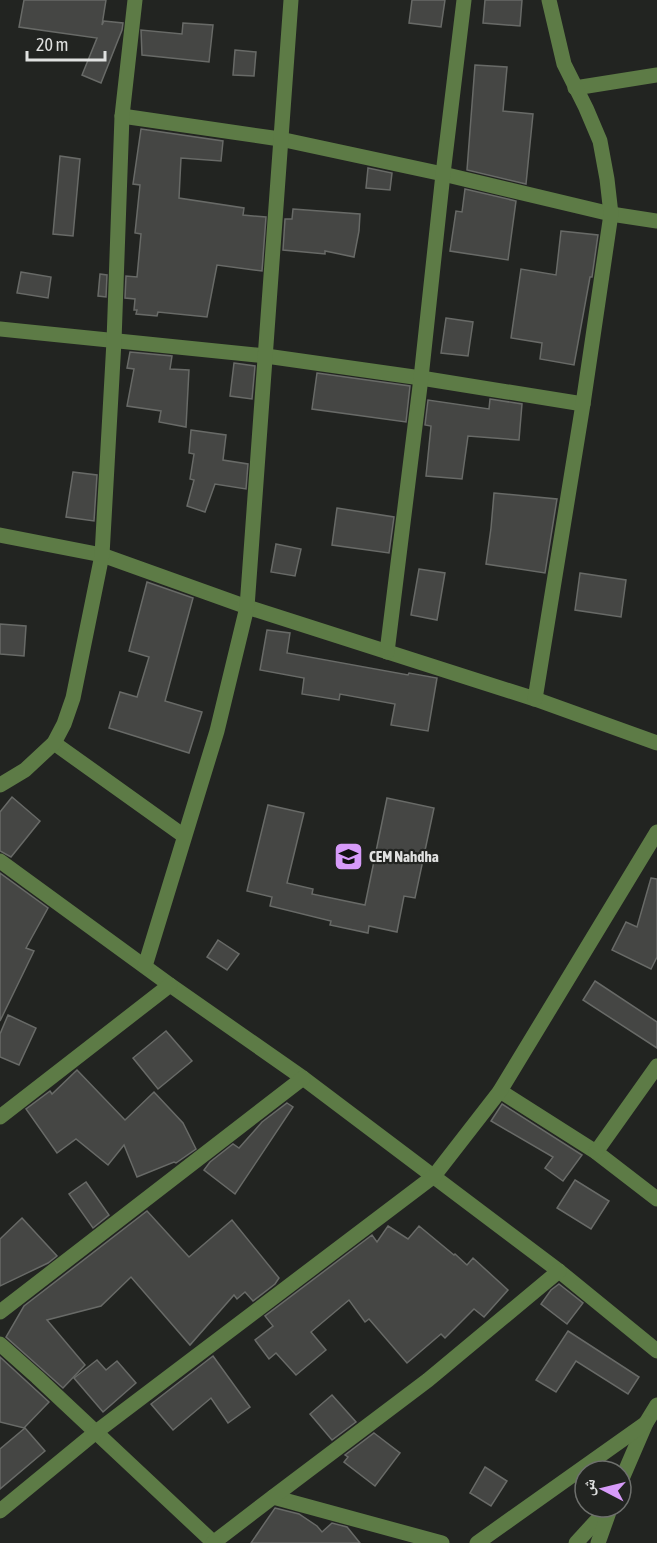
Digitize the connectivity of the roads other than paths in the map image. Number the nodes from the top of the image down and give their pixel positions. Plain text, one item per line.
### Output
1 (135, 0) edge
2 (291, 0) edge
3 (465, 0) edge
4 (549, 0) edge
5 (657, 75) edge
6 (575, 88) junction
7 (122, 116) junction
8 (280, 139) junction
9 (443, 174) junction
10 (611, 214) junction
11 (657, 221) edge
12 (0, 329) edge
13 (114, 341) junction
14 (266, 356) junction
15 (421, 378) junction
16 (583, 404) junction
17 (0, 535) edge
18 (102, 555) junction
19 (247, 607) junction
20 (387, 652) junction
21 (535, 699) junction
22 (54, 743) junction
23 (657, 743) edge
24 (0, 785) edge
25 (657, 832) edge
26 (184, 836) junction
27 (0, 861) edge
28 (145, 966) junction
29 (170, 985) junction
30 (657, 1066) edge
31 (303, 1078) junction
32 (500, 1091) junction
33 (0, 1117) edge
34 (596, 1152) junction
35 (434, 1176) junction
36 (657, 1198) edge
37 (559, 1271) junction
38 (0, 1312) edge
39 (0, 1344) edge
40 (656, 1347) edge
41 (657, 1406) edge
42 (646, 1423) junction
43 (96, 1432) junction
44 (630, 1459) edge
45 (273, 1497) junction
46 (0, 1511) edge
47 (599, 1519) edge
48 (606, 1519) edge
49 (214, 1543) edge
50 (442, 1543) edge
51 (477, 1543) edge
52 (576, 1543) edge
53 (598, 1543) edge

1 - 7 street
2 - 8 street
3 - 9 street
4 - 6 street
5 - 6 street
6 - 10 street
7 - 8 street
7 - 13 street
8 - 9 street
8 - 14 street
9 - 10 street
9 - 15 street
10 - 11 street
10 - 16 street
12 - 13 street
13 - 14 street
13 - 18 street
14 - 15 street
14 - 19 street
15 - 16 street
15 - 20 street
16 - 21 street
17 - 18 street
18 - 19 street
18 - 22 street
19 - 20 street
19 - 26 street
20 - 21 street
21 - 23 street
22 - 24 street
22 - 26 street
25 - 32 street
26 - 28 street
27 - 28 street
28 - 29 street
29 - 31 street
29 - 33 street
30 - 34 street
31 - 35 street
31 - 38 street
32 - 34 street
32 - 35 street
34 - 36 street
35 - 37 street
35 - 43 street
37 - 40 street
37 - 45 street
39 - 43 street
41 - 42 street
42 - 44 street
42 - 51 street
43 - 46 street
43 - 49 street
45 - 49 street
45 - 50 street
47 - 52 street
48 - 53 street

